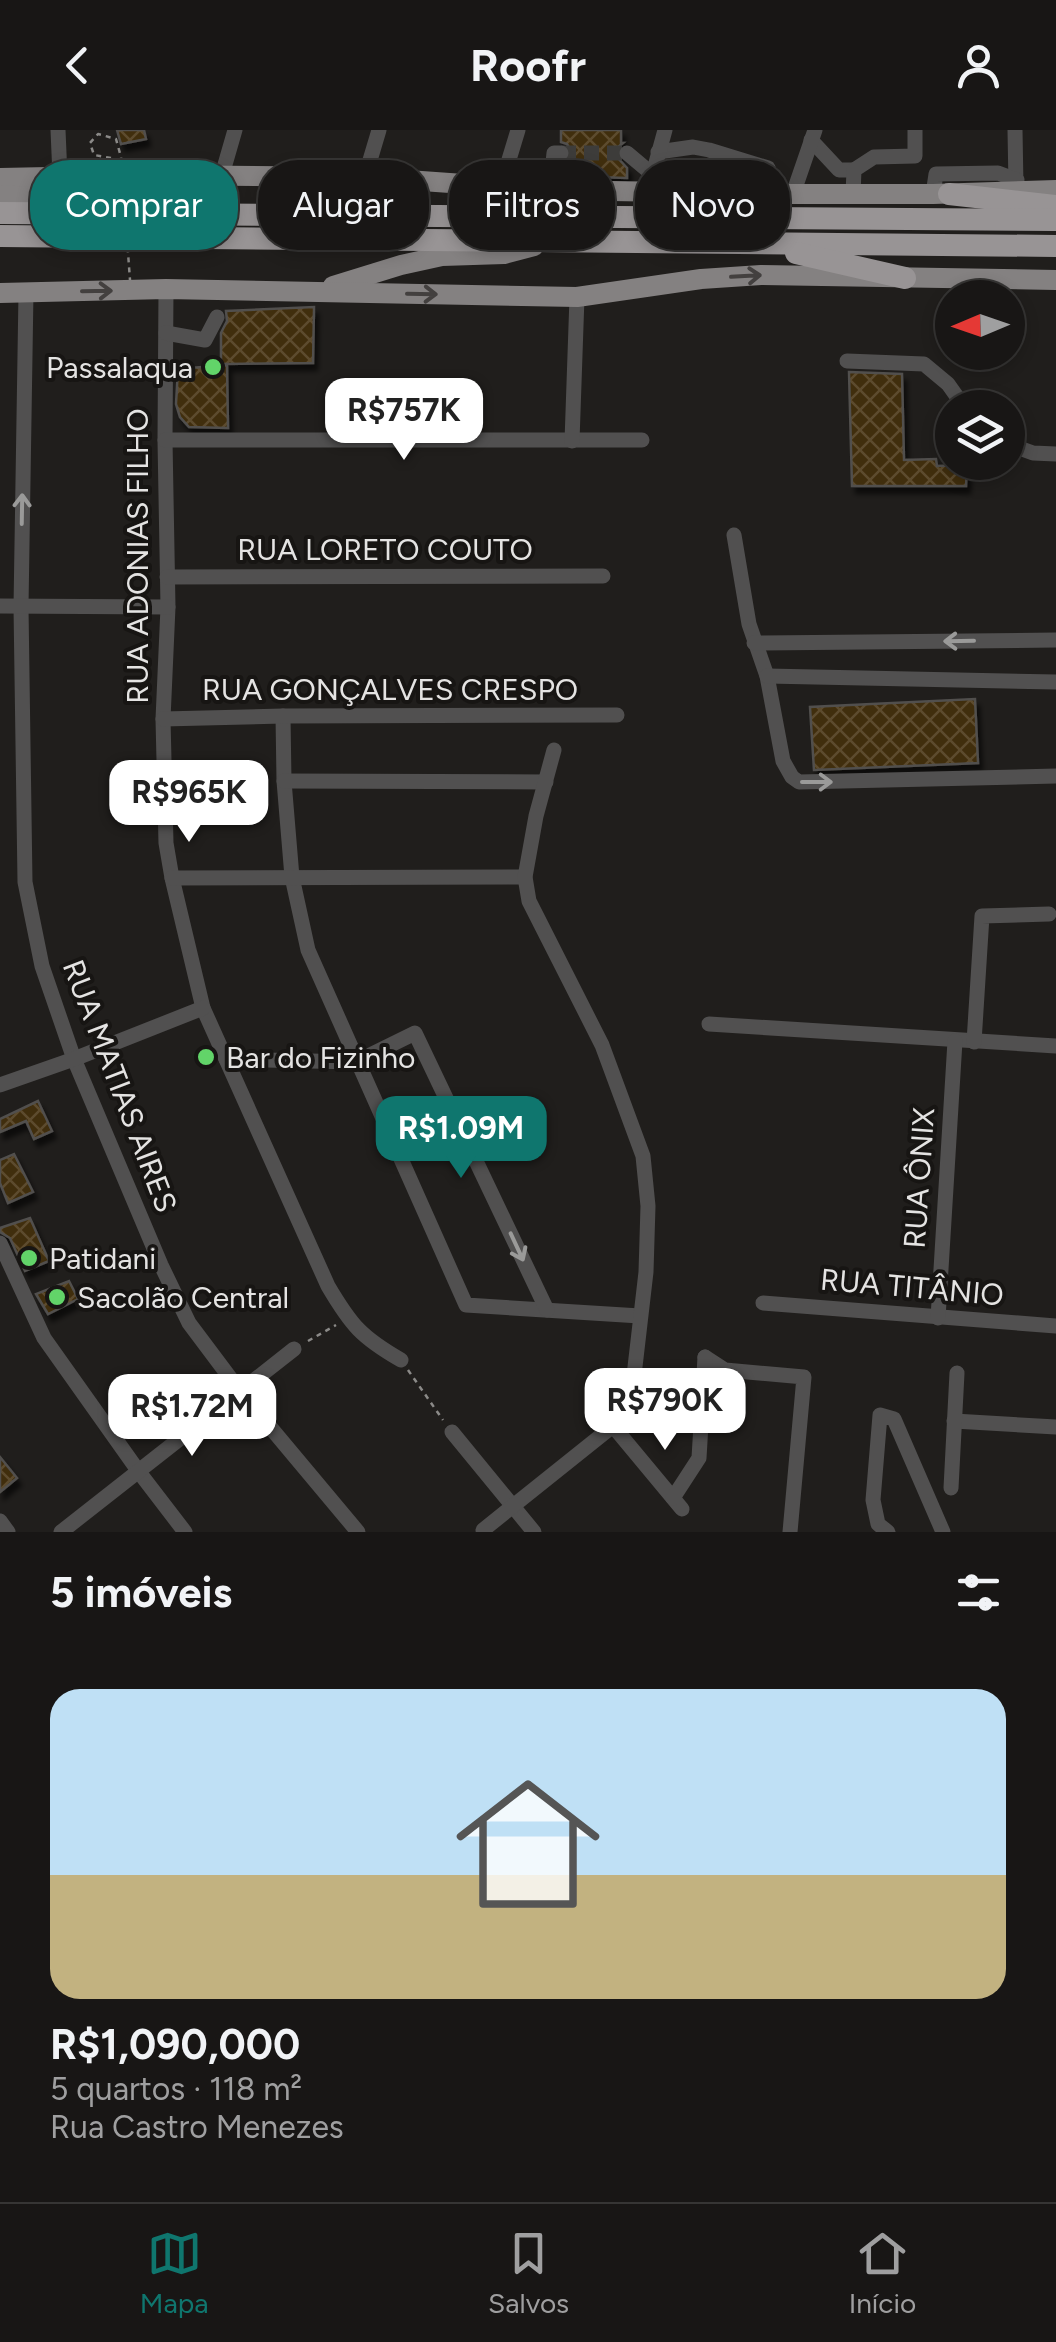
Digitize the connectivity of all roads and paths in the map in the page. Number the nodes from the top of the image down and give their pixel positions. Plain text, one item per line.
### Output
1 (58, 130) edge
2 (236, 130) edge
3 (379, 130) edge
4 (518, 130) edge
5 (665, 130) edge
6 (914, 130) edge
7 (1015, 130) edge
8 (813, 135) edge
9 (658, 152) junction
10 (560, 153) dead end
11 (627, 153) dead end
12 (111, 158) dead end
13 (59, 160) edge
14 (227, 160) edge
15 (370, 160) edge
16 (509, 160) edge
17 (553, 160) edge
18 (656, 160) edge
19 (742, 160) edge
20 (635, 163) edge
21 (854, 170) junction
22 (30, 177) edge
23 (0, 178) edge
24 (790, 183) edge
25 (1016, 185) junction
26 (1056, 190) edge
27 (790, 193) edge
28 (853, 194) junction
29 (941, 194) junction
30 (0, 195) edge
31 (30, 197) edge
32 (1056, 206) edge
33 (0, 213) edge
34 (30, 213) edge
35 (238, 215) edge
36 (1056, 220) edge
37 (0, 236) edge
38 (449, 239) edge
39 (790, 243) edge
40 (1056, 246) edge
41 (519, 250) edge
42 (780, 250) edge
43 (905, 278) junction
44 (130, 280) dead end
45 (1056, 280) edge
46 (166, 289) junction
47 (26, 292) junction
48 (302, 292) junction
49 (0, 293) edge
50 (577, 297) junction
51 (217, 317) dead end
52 (166, 333) junction
53 (848, 361) dead end
54 (952, 390) edge
55 (165, 440) junction
56 (642, 440) dead end
57 (572, 441) junction
58 (1025, 450) edge
59 (1056, 454) edge
60 (734, 534) dead end
61 (603, 576) dead end
62 (167, 577) junction
63 (0, 606) edge
64 (21, 607) junction
65 (168, 608) junction
66 (1056, 640) edge
67 (754, 643) junction
68 (767, 676) junction
69 (1056, 682) edge
70 (617, 715) dead end
71 (283, 716) junction
72 (164, 719) junction
73 (554, 750) dead end
74 (1056, 776) edge
75 (284, 780) junction
76 (546, 782) junction
77 (525, 876) junction
78 (292, 877) junction
79 (172, 878) junction
80 (1048, 914) dead end
81 (203, 1008) junction
82 (708, 1024) dead end
83 (955, 1041) junction
84 (974, 1042) junction
85 (1056, 1046) edge
86 (226, 1058) junction
87 (74, 1060) junction
88 (356, 1062) junction
89 (0, 1085) edge
90 (0, 1243) edge
91 (5, 1267) edge
92 (763, 1303) dead end
93 (547, 1310) junction
94 (640, 1316) junction
95 (938, 1318) junction
96 (347, 1319) junction
97 (1056, 1326) edge
98 (294, 1349) joint
99 (401, 1360) joint
100 (956, 1373) dead end
101 (240, 1391) junction
102 (954, 1421) junction
103 (613, 1426) junction
104 (1056, 1427) edge
105 (452, 1432) joint
106 (139, 1472) junction
107 (951, 1488) dead end
108 (513, 1504) junction
109 (0, 1522) edge
110 (483, 1530) edge
111 (8, 1532) edge
112 (61, 1532) edge
113 (185, 1532) edge
114 (358, 1532) edge
115 (534, 1532) edge
116 (790, 1532) edge
117 (888, 1532) edge
118 (943, 1532) edge

1 - 13 street
2 - 14 street
3 - 15 street
4 - 16 street
5 - 9 street
6 - 21 street
7 - 25 street
8 - 21 street
8 - 24 street
9 - 18 street
9 - 19 street
10 - 17 street
11 - 20 street
12 - 44 path, bridge
21 - 28 street
22 - 23 main road
25 - 26 main road
25 - 29 main road
27 - 28 main road
28 - 29 main road
29 - 32 highway
30 - 31 main road
33 - 34 highway
35 - 36 highway
37 - 38 highway
39 - 40 highway
41 - 48 main road
42 - 43 highway
43 - 45 main road
50 -> 43 main road
47 -> 46 main road
46 - 48 main road
46 - 52 street, RUA ADONIAS FILHO
47 - 49 main road
64 -> 47 street, RUA MATIAS AIRES
48 -> 50 main road
50 - 57 street
51 - 52 street
52 - 55 street, RUA ADONIAS FILHO
53 - 54 street
55 - 57 street
55 - 62 street, RUA ADONIAS FILHO
56 - 57 street
58 - 59 street
60 - 67 street
61 - 62 street, RUA LORETO COUTO
62 - 65 street, RUA ADONIAS FILHO
63 - 64 street
64 - 65 street
64 - 87 street, RUA MATIAS AIRES
65 - 72 street, RUA ADONIAS FILHO
66 -> 67 street
67 - 68 street
68 - 69 street
68 -> 74 street
70 - 71 street, RUA GONÇALVES CRESPO
71 - 72 street, RUA GONÇALVES CRESPO
71 - 75 street
72 - 79 street, RUA ADONIAS FILHO
73 - 76 street
75 - 76 street
75 - 78 street
76 - 77 street
77 - 78 street
77 - 94 street
78 - 79 street
78 - 88 street
79 - 81 street, RUA ADONIAS FILHO
80 - 84 street
81 - 86 street, RUA ADONIAS FILHO
81 - 87 street
82 - 83 street
83 - 84 street
83 - 95 street, RUA ÔNIX
84 - 85 street
86 - 88 street
86 - 96 street, RUA ADONIAS FILHO
87 - 89 street
87 - 101 street, RUA MATIAS AIRES
88 - 93 street
88 -> 93 street
90 - 91 street
91 - 106 street
92 - 95 street, RUA TITÂNIO
93 - 94 street
94 - 103 street
95 - 97 street, RUA TITÂNIO
96 - 98 path
96 - 99 street, RUA ADONIAS FILHO
98 - 101 street
99 - 105 path
100 - 102 street
101 - 106 street
101 - 114 street, RUA MATIAS AIRES
102 - 104 street
102 - 107 street
103 - 108 street
103 - 116 street
105 - 108 street
106 - 112 street
106 - 113 street
108 - 110 street
108 - 115 street
109 - 111 street
117 - 118 street

